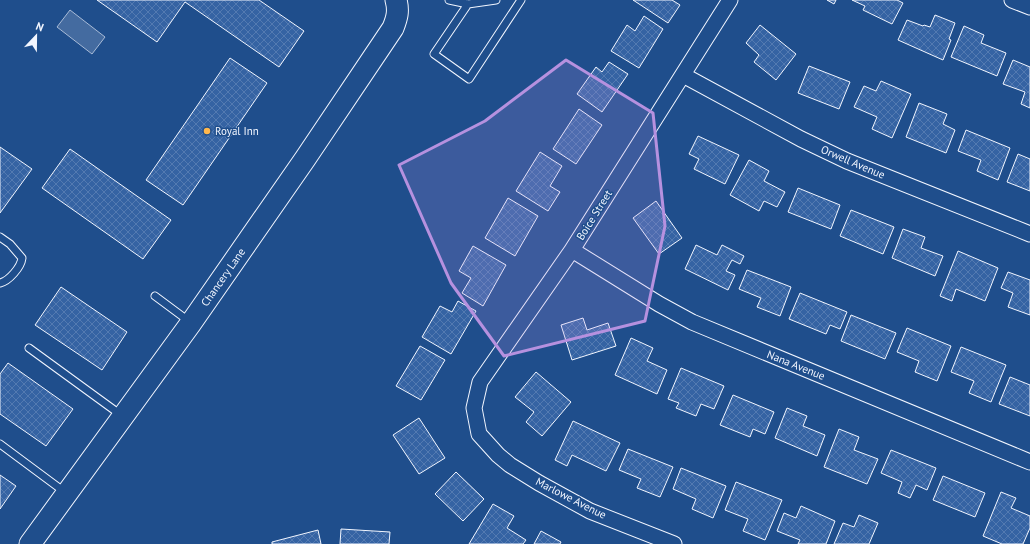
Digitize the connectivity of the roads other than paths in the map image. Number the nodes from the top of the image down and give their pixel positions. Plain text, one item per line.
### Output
1 (396, 0) edge
2 (448, 0) edge
3 (496, 0) edge
4 (521, 0) edge
5 (730, 0) edge
6 (1012, 0) edge
7 (468, 4) junction
8 (1030, 7) edge
9 (683, 75) junction
10 (1030, 234) edge
11 (0, 237) edge
12 (572, 250) junction
13 (0, 283) edge
14 (155, 296) dead end
15 (191, 323) junction
16 (29, 348) dead end
17 (123, 417) junction
18 (479, 434) joint
19 (0, 444) edge
20 (1030, 462) edge
21 (67, 494) junction
22 (30, 544) edge
23 (674, 544) edge

1 - 15 street, Chancery Lane
2 - 7 lane
3 - 7 lane
4 - 7 lane
5 - 9 street, Boice Street
6 - 8 street
9 - 10 street, Orwell Avenue
9 - 12 street, Boice Street
11 - 13 lane
12 - 18 street, Boice Street
12 - 20 street, Nana Avenue
14 - 15 lane
15 - 17 street, Chancery Lane
16 - 17 lane
17 - 21 street, Chancery Lane
18 - 23 street, Marlowe Avenue
19 - 21 lane
21 - 22 street, Chancery Lane

